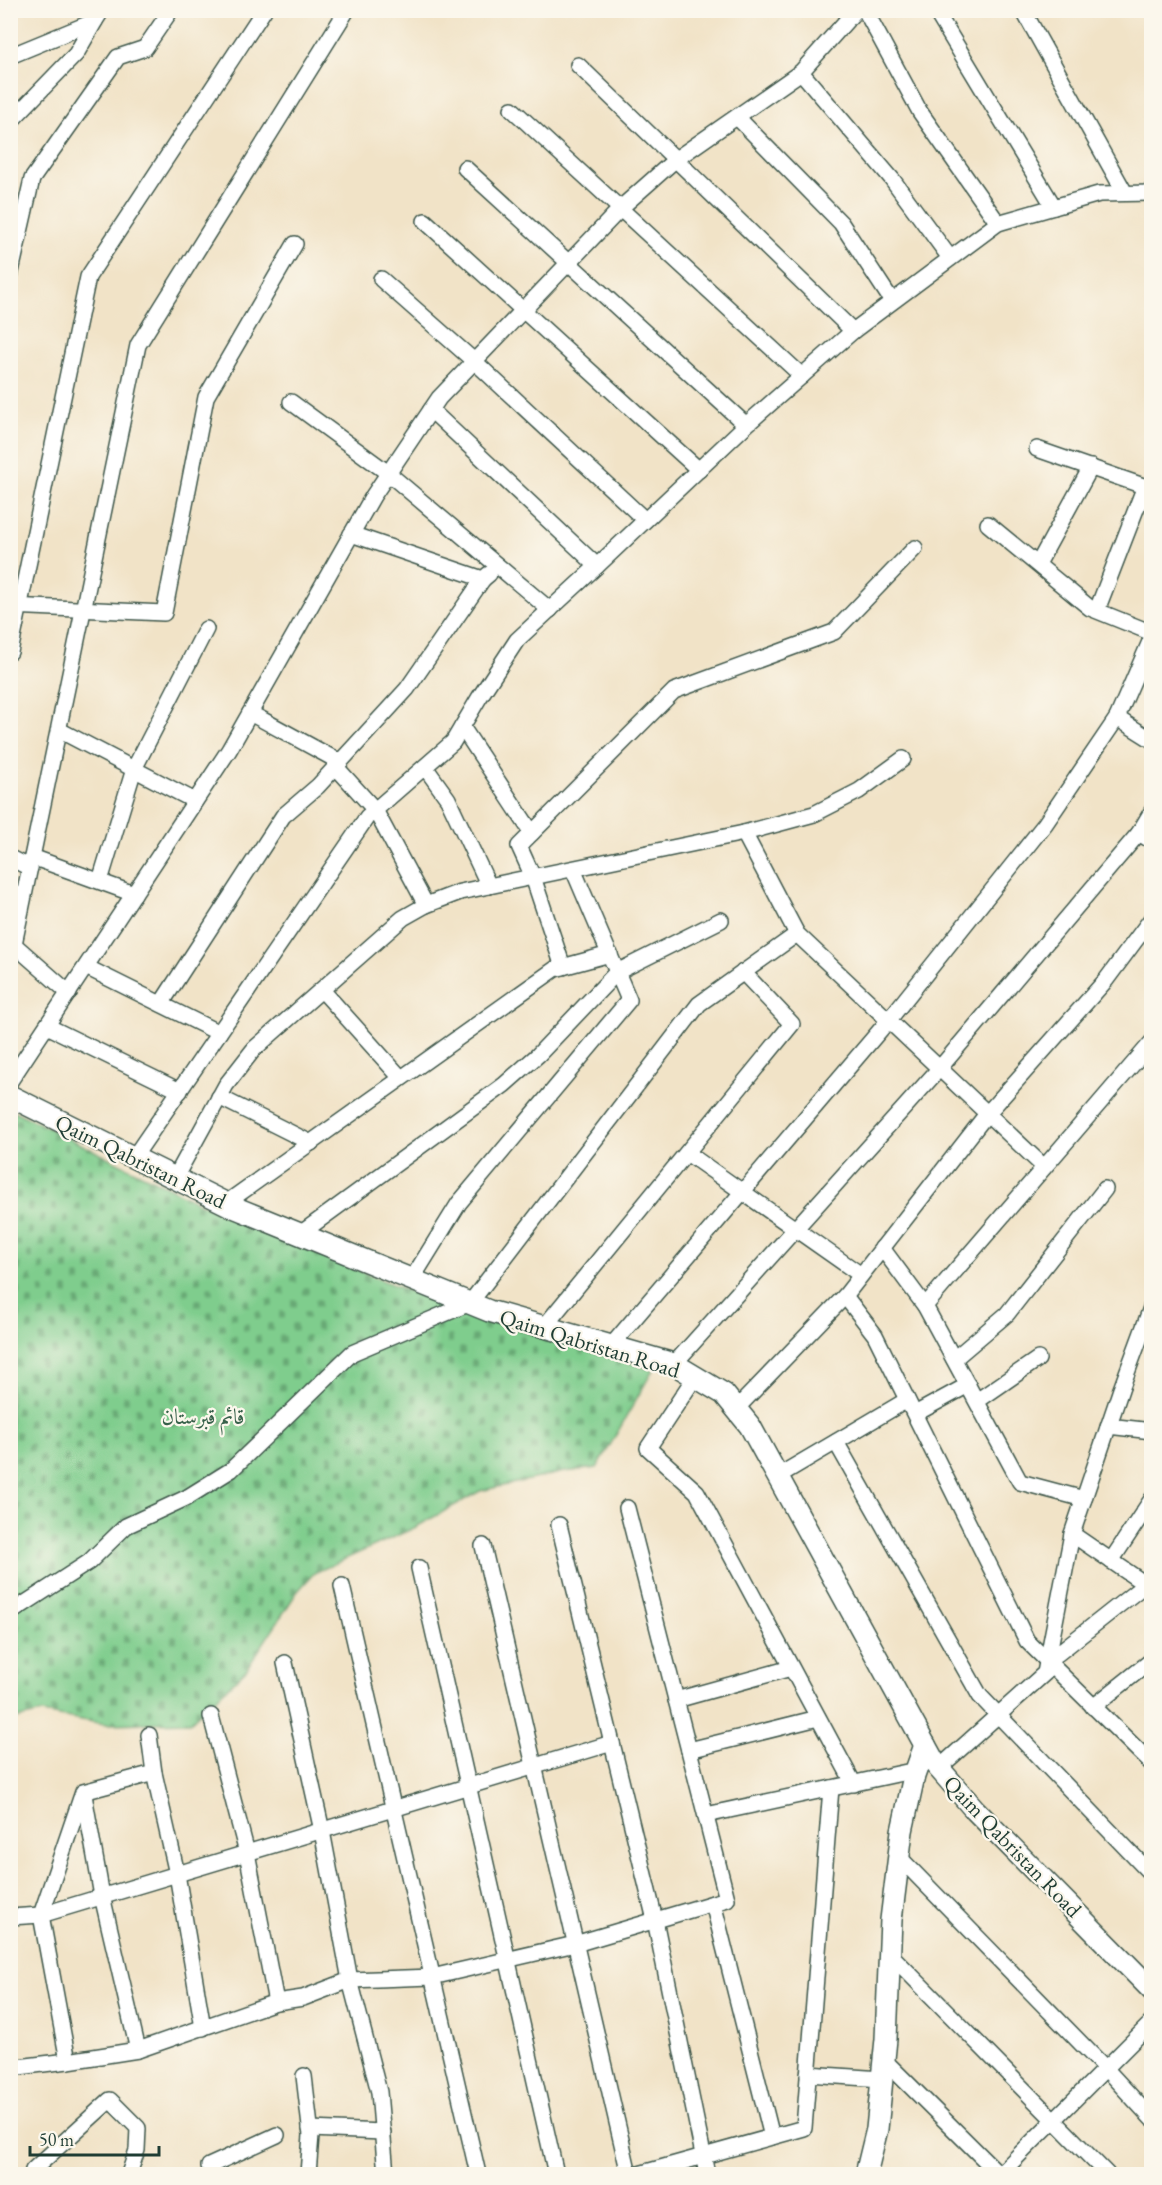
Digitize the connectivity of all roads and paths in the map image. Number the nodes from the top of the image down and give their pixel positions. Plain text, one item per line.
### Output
1 (171, 10) edge
2 (264, 10) edge
3 (347, 10) edge
4 (856, 10) edge
5 (865, 10) edge
6 (935, 10) edge
7 (1023, 10) edge
8 (99, 16) edge
9 (10, 56) edge
10 (578, 65) dead end
11 (801, 72) junction
12 (512, 110) dead end
13 (737, 117) junction
14 (10, 122) edge
15 (676, 159) junction
16 (465, 168) dead end
17 (1125, 193) junction
18 (1152, 193) edge
19 (1054, 207) junction
20 (620, 208) junction
21 (425, 221) dead end
22 (998, 223) junction
23 (296, 244) dead end
24 (950, 258) junction
25 (568, 262) junction
26 (10, 276) edge
27 (381, 279) dead end
28 (892, 301) junction
29 (523, 309) junction
30 (853, 331) junction
31 (474, 361) junction
32 (802, 376) junction
33 (291, 402) dead end
34 (431, 410) junction
35 (746, 425) junction
36 (1037, 449) dead end
37 (1091, 467) junction
38 (699, 470) junction
39 (388, 473) junction
40 (1148, 488) edge
41 (645, 520) junction
42 (988, 524) dead end
43 (351, 534) junction
44 (915, 548) dead end
45 (1038, 564) junction
46 (497, 566) junction
47 (597, 566) junction
48 (483, 579) junction
49 (15, 606) edge
50 (85, 609) junction
51 (550, 610) junction
52 (1097, 610) junction
53 (206, 629) dead end
54 (1152, 635) edge
55 (10, 652) edge
56 (250, 713) junction
57 (1117, 718) junction
58 (462, 727) junction
59 (59, 730) junction
60 (1152, 740) edge
61 (903, 759) dead end
62 (338, 764) junction
63 (425, 766) junction
64 (134, 769) junction
65 (195, 801) junction
66 (375, 810) junction
67 (1152, 811) edge
68 (532, 833) junction
69 (744, 833) junction
70 (1145, 837) edge
71 (10, 858) edge
72 (31, 863) junction
73 (573, 869) junction
74 (533, 877) junction
75 (100, 881) junction
76 (489, 886) junction
77 (134, 894) junction
78 (426, 905) junction
79 (1152, 918) edge
80 (721, 920) dead end
81 (797, 934) junction
82 (12, 943) edge
83 (610, 954) junction
84 (86, 967) junction
85 (563, 967) junction
86 (618, 972) junction
87 (743, 972) junction
88 (322, 990) junction
89 (69, 993) junction
90 (161, 1004) junction
91 (888, 1020) junction
92 (47, 1026) junction
93 (219, 1033) junction
94 (1152, 1042) edge
95 (939, 1069) junction
96 (401, 1078) junction
97 (10, 1082) edge
98 (180, 1091) junction
99 (10, 1096) edge
100 (219, 1097) junction
101 (986, 1115) junction
102 (311, 1143) junction
103 (687, 1153) junction
104 (134, 1157) junction
105 (1044, 1167) junction
106 (175, 1178) junction
107 (1106, 1189) dead end
108 (742, 1192) junction
109 (226, 1203) junction
110 (795, 1229) junction
111 (300, 1234) junction
112 (882, 1248) junction
113 (861, 1275) junction
114 (412, 1280) junction
115 (845, 1296) junction
116 (470, 1303) junction
117 (1152, 1305) edge
118 (925, 1306) junction
119 (544, 1327) junction
120 (611, 1346) junction
121 (954, 1359) junction
122 (1038, 1359) dead end
123 (674, 1364) junction
124 (695, 1377) junction
125 (968, 1386) junction
126 (907, 1400) junction
127 (977, 1401) junction
128 (736, 1409) junction
129 (915, 1414) junction
130 (1108, 1426) junction
131 (1152, 1431) edge
132 (836, 1442) junction
133 (778, 1476) junction
134 (1083, 1499) junction
135 (1152, 1499) edge
136 (627, 1508) dead end
137 (559, 1525) dead end
138 (1072, 1534) junction
139 (483, 1546) dead end
140 (1111, 1561) junction
141 (419, 1568) dead end
142 (1148, 1582) edge
143 (342, 1586) dead end
144 (10, 1613) edge
145 (1047, 1662) junction
146 (285, 1663) dead end
147 (1150, 1664) edge
148 (791, 1668) junction
149 (676, 1700) junction
150 (1093, 1707) junction
151 (211, 1716) dead end
152 (997, 1716) junction
153 (818, 1718) junction
154 (149, 1735) dead end
155 (612, 1743) junction
156 (925, 1744) junction
157 (689, 1750) junction
158 (1152, 1764) edge
159 (534, 1767) junction
160 (939, 1768) junction
161 (916, 1770) junction
162 (154, 1773) junction
163 (854, 1784) junction
164 (468, 1786) junction
165 (831, 1788) junction
166 (83, 1792) junction
167 (393, 1809) junction
168 (706, 1815) junction
169 (322, 1831) junction
170 (247, 1853) junction
171 (899, 1857) junction
172 (177, 1874) junction
173 (1152, 1875) edge
174 (102, 1896) junction
175 (713, 1903) junction
176 (41, 1915) junction
177 (10, 1917) edge
178 (655, 1920) junction
179 (575, 1944) junction
180 (890, 1954) junction
181 (508, 1960) junction
182 (432, 1977) junction
183 (350, 1980) junction
184 (1152, 1990) edge
185 (276, 2002) junction
186 (1152, 2022) edge
187 (203, 2028) junction
188 (138, 2050) junction
189 (68, 2061) junction
190 (10, 2068) edge
191 (1105, 2068) junction
192 (883, 2069) junction
193 (808, 2074) junction
194 (304, 2076) dead end
195 (1152, 2119) edge
196 (1053, 2121) junction
197 (310, 2129) junction
198 (382, 2132) junction
199 (277, 2135) dead end
200 (772, 2137) junction
201 (703, 2156) junction
202 (1102, 2173) edge
203 (33, 2175) edge
204 (129, 2175) edge
205 (213, 2175) edge
206 (308, 2175) edge
207 (386, 2175) edge
208 (478, 2175) edge
209 (556, 2175) edge
210 (629, 2175) edge
211 (639, 2175) edge
212 (707, 2175) edge
213 (866, 2175) edge
214 (1000, 2175) edge

1 - 26 street
2 - 49 street
3 - 50 street
4 - 11 street
5 - 22 street
6 - 19 street
7 - 17 street
8 - 9 street
8 - 14 street
10 - 15 street
11 - 13 street
11 - 24 street
12 - 20 street
13 - 15 street
13 - 28 street
15 - 20 street
15 - 30 street
16 - 25 street
17 - 18 street
17 - 19 street
19 - 22 street
20 - 25 street
20 - 32 street
21 - 29 street
22 - 24 street
23 - 50 street
24 - 28 street
25 - 29 street
25 - 35 street
27 - 31 street
28 - 30 street
29 - 31 street
29 - 38 street
30 - 32 street
31 - 34 street
31 - 41 street
32 - 35 street
33 - 39 street
34 - 39 street
34 - 47 street
35 - 38 street
36 - 37 street
37 - 40 street
37 - 45 street
38 - 41 street
39 - 43 street
39 - 46 street
40 - 52 street
41 - 47 street
42 - 45 street
43 - 48 street
43 - 56 street
44 - 68 street
45 - 52 street
46 - 48 street
46 - 51 street
47 - 51 street
48 - 62 street
49 - 50 street
49 - 55 street
50 - 59 street
51 - 58 street
52 - 54 street
53 - 64 street
54 - 57 street
56 - 62 street
56 - 65 street
57 - 60 street
57 - 91 street
58 - 63 street
58 - 68 street
59 - 64 street
59 - 72 street
61 - 69 street
62 - 66 street
62 - 90 street
63 - 66 street
63 - 76 street
64 - 65 street
64 - 75 street
65 - 77 street
66 - 78 street
66 - 93 street
67 - 70 street
68 - 74 street
69 - 73 street
69 - 81 street
70 - 95 street
71 - 72 street
72 - 75 street
72 - 82 street
73 - 74 street
73 - 83 street
74 - 76 street
74 - 85 street
75 - 77 street
76 - 78 street
77 - 84 street
78 - 88 street
79 - 101 street
80 - 86 street
81 - 87 street
81 - 91 street
82 - 89 street
83 - 85 street
83 - 86 street
84 - 89 street
84 - 90 street
85 - 96 street
86 - 111 street
86 - 114 street
87 - 103 street
87 - 116 street
88 - 96 street
88 - 100 street
89 - 92 street
90 - 93 street
91 - 95 street
91 - 108 street
92 - 97 street
92 - 98 street
93 - 98 street
94 - 105 street
95 - 101 street
95 - 110 street
96 - 102 street
98 - 104 street
99 - 104 street, Qaim Qabristan Road
100 - 102 street
100 - 106 street
101 - 105 street
101 - 112 street
102 - 109 street
103 - 108 street
103 - 119 street
104 - 106 street, Qaim Qabristan Road
105 - 118 street
106 - 109 street, Qaim Qabristan Road
107 - 121 street
108 - 110 street
108 - 120 street
109 - 111 street, Qaim Qabristan Road
110 - 113 street
110 - 123 street
111 - 114 street, Qaim Qabristan Road
112 - 113 street
112 - 118 street
113 - 115 street
114 - 116 street, Qaim Qabristan Road
115 - 126 street
115 - 128 street
116 - 119 street, Qaim Qabristan Road
116 - 144 street
117 - 130 street
118 - 121 street
119 - 120 street, Qaim Qabristan Road
120 - 123 street, Qaim Qabristan Road
121 - 125 street
122 - 127 street
123 - 124 street, Qaim Qabristan Road
124 - 128 street, Qaim Qabristan Road
124 - 148 street
125 - 127 street
125 - 129 street
126 - 129 street
126 - 132 street
127 - 134 street
128 - 133 street, Qaim Qabristan Road
129 - 145 street
130 - 131 street
130 - 134 street
132 - 133 street
132 - 152 street
133 - 156 street, Qaim Qabristan Road
134 - 138 street
135 - 140 street
136 - 149 street
137 - 155 street
138 - 140 street
138 - 145 street
139 - 159 street
140 - 142 street
141 - 164 street
142 - 145 street
143 - 167 street
145 - 150 street
145 - 152 street
146 - 169 street
147 - 150 street
148 - 149 street
148 - 153 street
149 - 157 street
150 - 158 street
151 - 170 street
152 - 160 street
152 - 173 street
153 - 157 street
153 - 163 street
154 - 162 street
155 - 159 street
155 - 178 street
156 - 160 street, Qaim Qabristan Road
156 - 161 street
157 - 168 street
159 - 164 street
159 - 179 street
160 - 184 street, Qaim Qabristan Road
161 - 163 street
161 - 171 street
162 - 166 street
162 - 172 street
163 - 165 street
164 - 167 street
164 - 181 street
165 - 168 street
165 - 193 street
166 - 174 street
166 - 176 street
167 - 169 street
167 - 182 street
168 - 175 street
169 - 170 street
169 - 183 street
170 - 172 street
170 - 185 street
171 - 180 street
171 - 191 street
172 - 174 street
172 - 187 street
174 - 176 street
174 - 188 street
175 - 178 street
175 - 200 street
176 - 177 street
176 - 189 street
178 - 179 street
178 - 201 street
179 - 181 street
179 - 210 street
180 - 192 street
180 - 196 street
181 - 182 street
181 - 209 street
182 - 183 street
182 - 208 street
183 - 185 street
183 - 198 street
185 - 187 street
186 - 191 street
187 - 188 street
188 - 189 street
189 - 190 street
191 - 195 street
191 - 196 street
192 - 193 street
192 - 213 street
192 - 214 street
193 - 200 street
194 - 197 street
196 - 202 street
196 - 214 street
197 - 198 street
197 - 206 street
198 - 207 street
199 - 205 street
200 - 201 street
201 - 211 street
201 - 212 street
203 - 204 street

